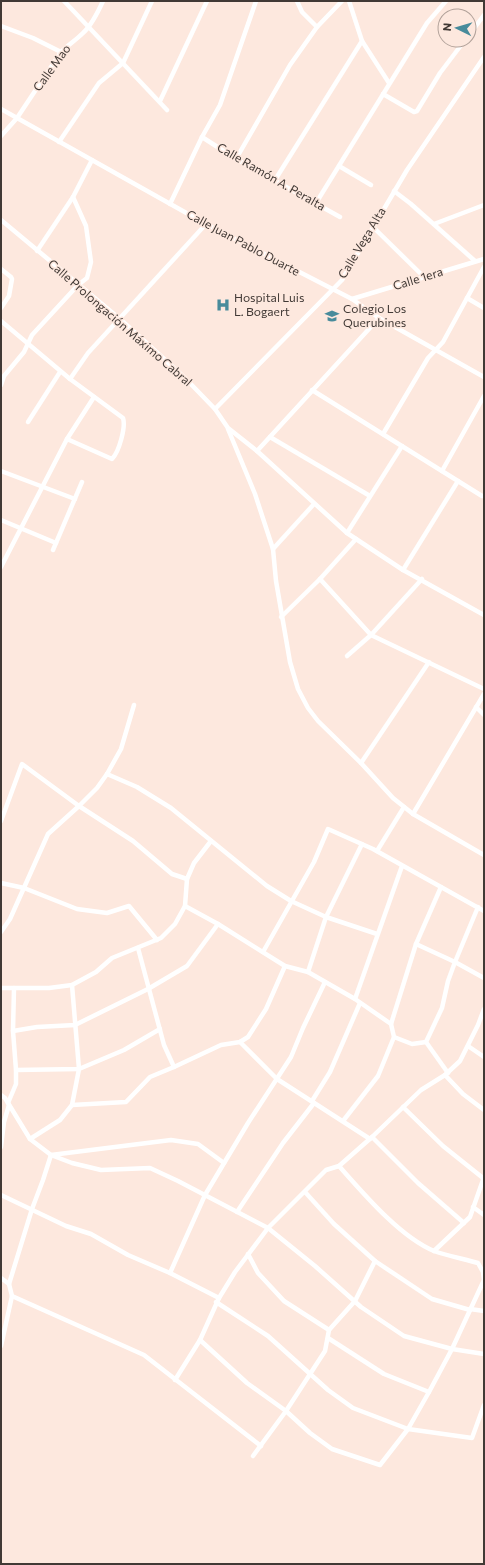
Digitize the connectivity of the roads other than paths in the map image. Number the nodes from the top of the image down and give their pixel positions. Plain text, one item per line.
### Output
1 (64, 1) edge
2 (103, 1) edge
3 (152, 1) edge
4 (206, 1) edge
5 (256, 1) edge
6 (297, 1) edge
7 (342, 1) edge
8 (349, 1) edge
9 (446, 1) edge
10 (484, 15) edge
11 (477, 24) edge
12 (1, 26) edge
13 (88, 27) junction
14 (317, 27) junction
15 (362, 41) junction
16 (459, 48) edge
17 (61, 52) junction
18 (484, 57) edge
19 (123, 63) junction
20 (389, 83) junction
21 (383, 94) junction
22 (160, 101) junction
23 (1, 109) edge
24 (167, 110) dead end
25 (17, 118) junction
26 (1, 136) edge
27 (202, 136) junction
28 (59, 142) junction
29 (236, 159) junction
30 (92, 160) junction
31 (339, 166) junction
32 (275, 180) junction
33 (371, 185) dead end
34 (394, 192) junction
35 (73, 197) junction
36 (316, 203) junction
37 (170, 204) junction
38 (484, 205) edge
39 (340, 217) dead end
40 (1, 220) edge
41 (206, 224) junction
42 (434, 224) junction
43 (373, 227) junction
44 (37, 251) junction
45 (484, 259) edge
46 (476, 261) junction
47 (484, 267) edge
48 (1, 269) edge
49 (424, 277) junction
50 (78, 285) junction
51 (332, 289) junction
52 (467, 298) junction
53 (352, 299) junction
54 (1, 308) edge
55 (484, 308) edge
56 (379, 318) junction
57 (120, 319) junction
58 (1, 321) edge
59 (27, 343) junction
60 (436, 350) junction
61 (60, 372) junction
62 (3, 376) edge
63 (484, 377) edge
64 (70, 379) junction
65 (1, 385) edge
66 (312, 390) junction
67 (484, 396) edge
68 (94, 397) junction
69 (215, 409) junction
70 (28, 422) dead end
71 (228, 428) junction
72 (383, 434) junction
73 (270, 437) junction
74 (67, 439) junction
75 (402, 446) junction
76 (257, 451) junction
77 (1, 471) edge
78 (442, 471) junction
79 (458, 481) junction
80 (82, 482) dead end
81 (42, 488) junction
82 (370, 496) junction
83 (482, 496) dead end
84 (75, 499) junction
85 (314, 504) junction
86 (1, 520) edge
87 (20, 528) junction
88 (347, 533) junction
89 (356, 539) junction
90 (56, 543) junction
91 (272, 549) junction
92 (53, 550) dead end
93 (1, 567) edge
94 (403, 570) junction
95 (320, 579) junction
96 (422, 579) junction
97 (484, 615) edge
98 (281, 617) junction
99 (371, 635) junction
100 (347, 656) dead end
101 (429, 662) junction
102 (484, 689) edge
103 (484, 694) edge
104 (134, 705) dead end
105 (476, 707) junction
106 (484, 715) edge
107 (361, 763) junction
108 (107, 774) junction
109 (80, 806) junction
110 (404, 807) junction
111 (413, 814) junction
112 (1, 821) edge
113 (211, 840) junction
114 (362, 844) junction
115 (377, 851) junction
116 (484, 855) edge
117 (402, 866) junction
118 (188, 879) junction
119 (1, 883) edge
120 (441, 887) junction
121 (24, 888) junction
122 (291, 901) junction
123 (185, 906) junction
124 (478, 907) junction
125 (484, 911) edge
126 (326, 917) junction
127 (218, 924) junction
128 (1, 932) edge
129 (377, 934) junction
130 (157, 940) junction
131 (416, 944) junction
132 (138, 948) junction
133 (263, 952) junction
134 (455, 962) junction
135 (285, 966) junction
136 (308, 972) junction
137 (484, 978) edge
138 (325, 982) junction
139 (72, 985) junction
140 (1, 988) edge
141 (14, 988) junction
142 (148, 989) junction
143 (355, 999) junction
144 (360, 1003) junction
145 (484, 1009) edge
146 (75, 1024) junction
147 (391, 1024) junction
148 (160, 1029) junction
149 (13, 1031) junction
150 (394, 1037) junction
151 (240, 1042) junction
152 (426, 1042) junction
153 (468, 1046) junction
154 (484, 1057) edge
155 (174, 1067) junction
156 (79, 1069) junction
157 (16, 1070) junction
158 (447, 1074) junction
159 (277, 1079) junction
160 (1, 1095) edge
161 (313, 1102) junction
162 (9, 1104) junction
163 (72, 1105) junction
164 (403, 1107) junction
165 (484, 1110) edge
166 (343, 1121) junction
167 (371, 1138) junction
168 (30, 1139) junction
169 (1, 1147) edge
170 (51, 1155) junction
171 (224, 1163) junction
172 (339, 1166) junction
173 (484, 1177) edge
174 (304, 1192) junction
175 (1, 1195) edge
176 (205, 1195) junction
177 (474, 1207) junction
178 (32, 1209) junction
179 (237, 1212) junction
180 (484, 1215) edge
181 (464, 1223) junction
182 (268, 1228) junction
183 (434, 1251) junction
184 (248, 1254) junction
185 (375, 1261) junction
186 (170, 1273) junction
187 (1, 1278) edge
188 (9, 1284) junction
189 (12, 1296) junction
190 (217, 1300) junction
191 (355, 1301) junction
192 (470, 1310) junction
193 (484, 1311) edge
194 (329, 1330) junction
195 (328, 1338) junction
196 (200, 1340) junction
197 (1, 1346) edge
198 (452, 1348) junction
199 (484, 1354) edge
200 (310, 1374) junction
201 (176, 1380) junction
202 (429, 1392) junction
203 (484, 1405) edge
204 (286, 1410) junction
205 (408, 1429) junction
206 (260, 1446) junction
207 (253, 1456) dead end

1 - 13 street
2 - 13 street, Calle Mao
3 - 19 street
4 - 22 street
5 - 27 street
6 - 14 street
7 - 14 street
8 - 15 street
9 - 20 street
10 - 11 street
12 - 17 street
13 - 17 street, Calle Mao
13 - 19 street
14 - 29 street
15 - 20 street
15 - 32 street
16 - 21 street
17 - 25 street, Calle Mao
18 - 34 street, Calle Vega Alta
19 - 22 street
19 - 28 street
20 - 21 street
21 - 31 street
22 - 24 street
23 - 25 street, Calle Juan Pablo Duarte
25 - 26 street, Calle Mao
25 - 28 street, Calle Juan Pablo Duarte
27 - 29 street, Calle Ramón A. Peralta
27 - 37 street
28 - 30 street, Calle Juan Pablo Duarte
29 - 32 street, Calle Ramón A. Peralta
30 - 35 street
30 - 37 street, Calle Juan Pablo Duarte
31 - 33 street
31 - 36 street
32 - 36 street, Calle Ramón A. Peralta
34 - 42 street
34 - 43 street, Calle Vega Alta
35 - 44 street
35 - 50 street
36 - 39 street, Calle Ramón A. Peralta
37 - 41 street, Calle Juan Pablo Duarte
38 - 42 street
40 - 44 street, Calle Prolongación Máximo Cabral
41 - 51 street, Calle Juan Pablo Duarte
41 - 57 street
42 - 46 street
43 - 49 street
43 - 51 street, Calle Vega Alta
44 - 50 street, Calle Prolongación Máximo Cabral
45 - 46 street, Calle 1era
46 - 49 street, Calle 1era
47 - 52 street
48 - 54 street
49 - 53 street, Calle 1era
50 - 57 street, Calle Prolongación Máximo Cabral
50 - 59 street
51 - 53 street, Calle Juan Pablo Duarte
51 - 69 street, Calle Vega Alta
52 - 55 street
52 - 60 street
53 - 56 street, Calle Juan Pablo Duarte
56 - 60 street, Calle Juan Pablo Duarte
56 - 66 street
57 - 64 street
57 - 69 street, Calle Prolongación Máximo Cabral
58 - 59 street
59 - 61 street
59 - 62 street
60 - 63 street, Calle Juan Pablo Duarte
60 - 72 street
61 - 64 street
61 - 70 street
62 - 65 street
64 - 68 street
66 - 72 street
66 - 73 street
67 - 78 street
68 - 74 street
68 - 74 street
69 - 71 street, Calle Prolongación Máximo Cabral
71 - 76 street, Calle Prolongación Máximo Cabral
71 - 91 street
72 - 75 street
73 - 76 street
73 - 82 street
74 - 81 street
75 - 78 street
75 - 82 street
76 - 85 street, Calle Prolongación Máximo Cabral
77 - 81 street
78 - 79 street
79 - 83 street
79 - 94 street
80 - 84 street
81 - 84 street
81 - 87 street
82 - 88 street
84 - 90 street
85 - 88 street, Calle Prolongación Máximo Cabral
85 - 91 street
86 - 87 street
87 - 90 street
87 - 93 street
88 - 89 street, Calle Prolongación Máximo Cabral
89 - 94 street, Calle Prolongación Máximo Cabral
89 - 95 street
90 - 92 street
91 - 98 street
94 - 96 street, Calle Prolongación Máximo Cabral
95 - 98 street
95 - 99 street
96 - 97 street, Calle Prolongación Máximo Cabral
96 - 99 street
98 - 107 street
99 - 100 street
99 - 101 street
101 - 102 street
101 - 107 street
103 - 105 street
104 - 108 street
105 - 106 street
105 - 111 street
107 - 110 street
108 - 109 street
108 - 113 street
109 - 112 street
109 - 118 street
109 - 121 street
110 - 111 street
110 - 115 street
111 - 116 street
113 - 118 street
113 - 122 street
114 - 115 street
114 - 122 street
114 - 126 street
115 - 117 street
117 - 120 street
117 - 129 street
118 - 123 street
119 - 121 street
120 - 124 street
120 - 131 street
121 - 128 street
121 - 130 street
122 - 126 street
122 - 133 street
123 - 127 street
123 - 130 street
124 - 125 street
124 - 134 street
126 - 129 street
126 - 136 street
127 - 133 street
127 - 142 street
129 - 143 street
130 - 132 street
131 - 134 street
131 - 147 street
132 - 139 street
132 - 142 street
133 - 135 street
134 - 137 street
134 - 152 street
135 - 136 street
135 - 151 street
136 - 138 street
138 - 143 street
138 - 159 street
139 - 141 street
139 - 146 street
140 - 141 street
141 - 149 street
142 - 146 street
142 - 148 street
143 - 144 street
144 - 147 street
144 - 161 street
145 - 153 street
146 - 149 street
146 - 156 street
147 - 150 street
148 - 155 street
148 - 156 street
149 - 157 street
150 - 152 street
150 - 166 street
151 - 155 street
151 - 159 street
152 - 158 street
153 - 154 street
153 - 158 street
155 - 163 street
156 - 157 street
156 - 163 street
157 - 162 street
158 - 164 street
158 - 165 street
159 - 161 street
159 - 171 street
160 - 162 street
161 - 166 street
161 - 179 street
162 - 168 street
162 - 169 street
163 - 168 street
164 - 167 street
164 - 173 street
166 - 167 street
167 - 172 street
167 - 181 street
168 - 170 street
170 - 171 street
170 - 176 street
170 - 178 street
171 - 176 street
172 - 174 street
172 - 183 street
173 - 177 street
174 - 182 street
174 - 185 street
175 - 178 street
176 - 179 street
176 - 186 street
177 - 180 street
177 - 181 street
178 - 186 street
178 - 188 street
179 - 182 street
181 - 183 street
182 - 184 street
182 - 191 street
183 - 192 street
184 - 190 street
184 - 194 street
185 - 191 street
185 - 192 street
186 - 190 street
187 - 188 street
188 - 189 street
189 - 197 street
189 - 201 street
190 - 196 street
190 - 200 street
191 - 194 street
191 - 198 street
192 - 193 street
192 - 198 street
194 - 195 street
195 - 200 street
195 - 202 street
196 - 201 street
196 - 204 street
198 - 199 street
198 - 202 street
200 - 204 street
200 - 205 street
201 - 206 street
202 - 205 street
203 - 205 street
204 - 205 street
204 - 206 street
206 - 207 street

